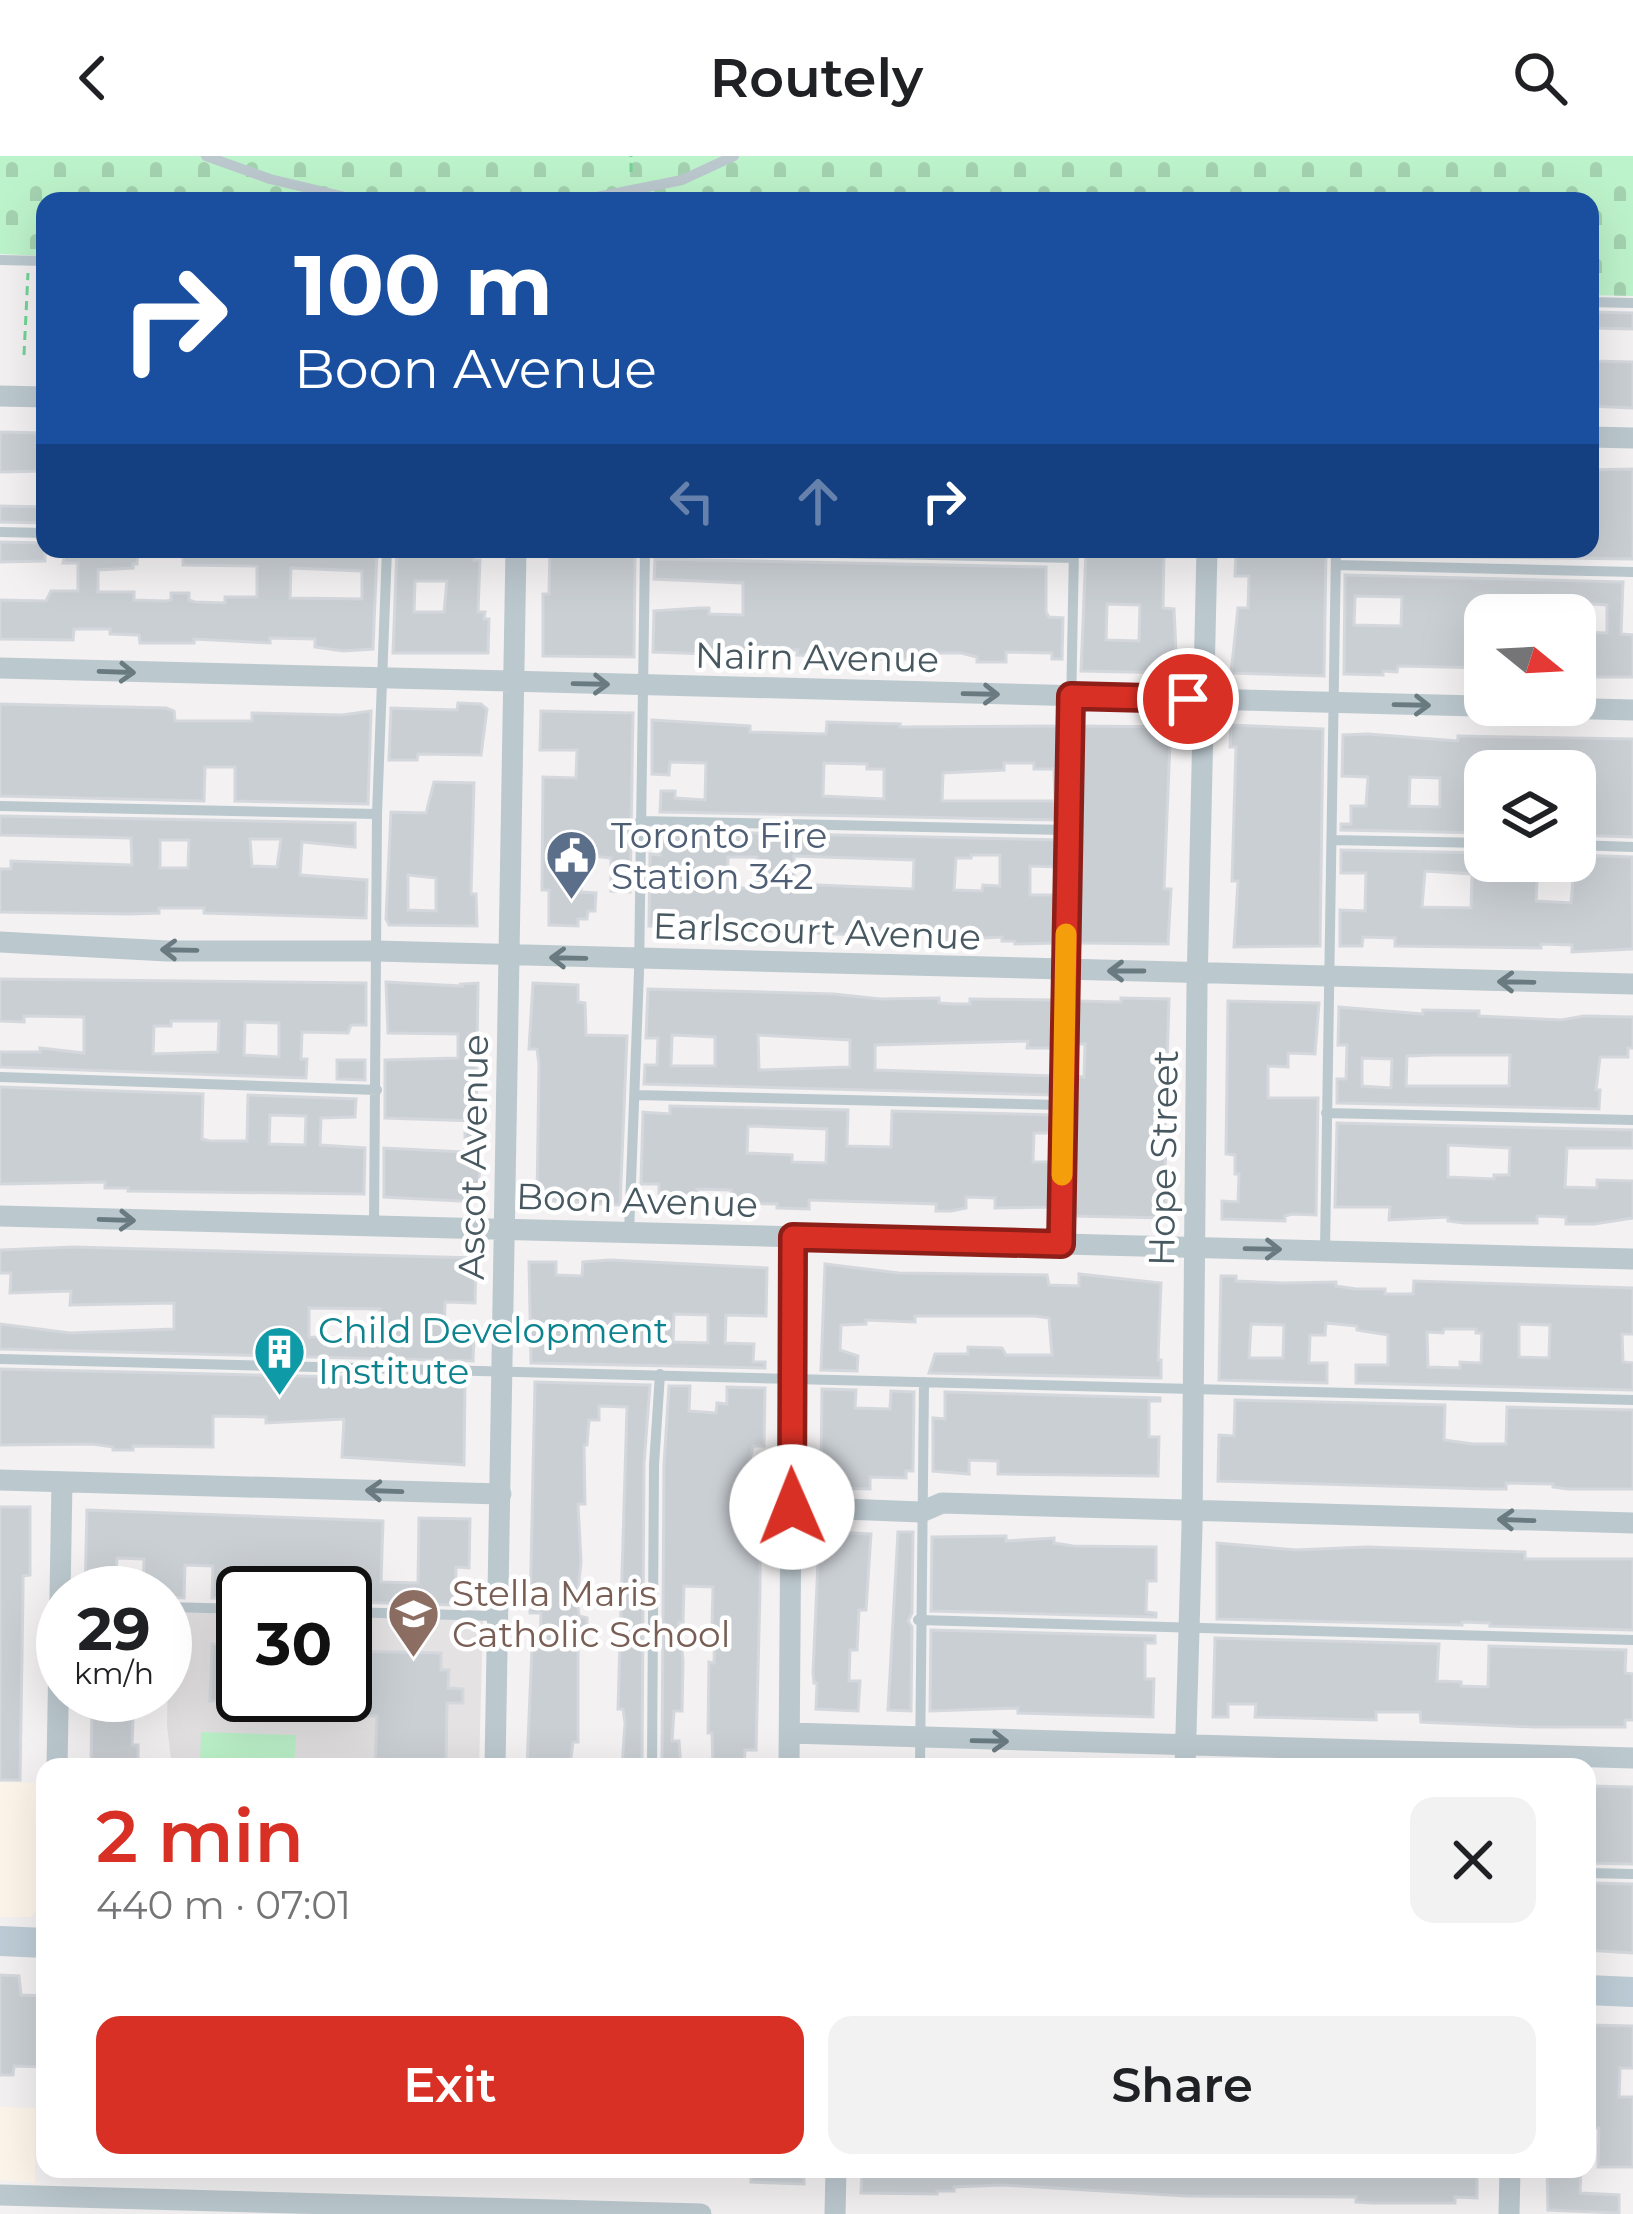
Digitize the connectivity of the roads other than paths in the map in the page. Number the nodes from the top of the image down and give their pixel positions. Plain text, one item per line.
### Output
1 (206, 156) edge
2 (734, 156) edge
3 (324, 192) edge
4 (622, 192) edge
5 (0, 260) edge
6 (36, 261) edge
7 (1599, 302) edge
8 (1633, 303) edge
9 (0, 396) edge
10 (36, 398) edge
11 (1599, 437) edge
12 (1633, 438) edge
13 (0, 532) edge
14 (36, 533) edge
15 (388, 558) edge
16 (516, 558) edge
17 (646, 558) edge
18 (1074, 558) edge
19 (1207, 558) edge
20 (1336, 558) edge
21 (1336, 565) junction
22 (1633, 572) edge
23 (0, 668) edge
24 (382, 677) junction
25 (514, 682) junction
26 (644, 686) junction
27 (1071, 696) junction
28 (1204, 700) junction
29 (1334, 703) junction
30 (1633, 710) edge
31 (0, 806) edge
32 (377, 814) junction
33 (640, 821) junction
34 (1069, 830) junction
35 (1332, 840) junction
36 (1464, 843) edge
37 (1596, 846) edge
38 (1633, 847) edge
39 (0, 942) edge
40 (376, 952) junction
41 (509, 956) junction
42 (637, 959) junction
43 (1066, 970) junction
44 (1198, 972) junction
45 (1330, 977) junction
46 (1633, 984) edge
47 (0, 1077) edge
48 (377, 1090) junction
49 (635, 1095) junction
50 (1063, 1105) junction
51 (1326, 1113) junction
52 (1633, 1120) edge
53 (0, 1216) edge
54 (374, 1226) junction
55 (505, 1229) junction
56 (629, 1233) junction
57 (793, 1237) junction
58 (1061, 1244) junction
59 (1196, 1247) junction
60 (1324, 1250) junction
61 (1633, 1259) edge
62 (0, 1359) edge
63 (502, 1370) junction
64 (660, 1374) junction
65 (791, 1377) junction
66 (924, 1382) junction
67 (1192, 1389) junction
68 (1633, 1400) edge
69 (0, 1480) edge
70 (62, 1482) junction
71 (501, 1494) junction
72 (792, 1507) junction
73 (921, 1512) junction
74 (1191, 1512) junction
75 (1633, 1523) edge
76 (62, 1566) edge
77 (372, 1613) edge
78 (496, 1616) junction
79 (918, 1620) junction
80 (1190, 1628) junction
81 (1633, 1640) edge
82 (58, 1722) edge
83 (790, 1732) junction
84 (921, 1739) junction
85 (1185, 1756) edge
86 (57, 1758) edge
87 (495, 1758) edge
88 (652, 1758) edge
89 (789, 1758) edge
90 (920, 1758) edge
91 (1633, 1758) edge
92 (1596, 1873) edge
93 (1633, 1874) edge
94 (0, 1941) edge
95 (36, 1943) edge
96 (1596, 1990) edge
97 (1633, 1992) edge
98 (836, 2178) edge
99 (1510, 2178) edge
100 (0, 2195) edge
101 (701, 2214) edge
102 (835, 2214) edge
103 (1509, 2214) edge

1 - 3 lane
2 - 4 lane
5 - 6 lane
7 - 8 lane
9 - 10 street
11 - 12 street
13 - 14 lane
15 - 24 lane
16 - 25 street, Ascot Avenue
17 - 26 lane
18 - 27 lane
19 - 28 street, Hope Street
20 - 21 lane
21 - 22 lane
21 - 29 lane
23 -> 24 street, Nairn Avenue
24 - 25 street, Nairn Avenue
24 - 32 lane
25 -> 26 street, Nairn Avenue
25 - 41 street, Ascot Avenue
26 -> 27 street, Nairn Avenue
26 - 33 lane
27 - 28 street, Nairn Avenue
27 - 34 lane
28 - 29 street, Nairn Avenue
28 - 44 street, Hope Street
29 -> 30 street, Nairn Avenue
29 - 35 lane
31 - 32 lane
32 - 40 lane
33 - 34 lane
33 - 42 lane
34 - 43 lane
35 - 36 lane
35 - 45 lane
37 - 38 lane
40 -> 39 street, Earlscourt Avenue
40 - 41 street, Earlscourt Avenue
40 - 48 lane
42 -> 41 street, Earlscourt Avenue
41 - 55 street, Ascot Avenue
42 - 43 street, Earlscourt Avenue
42 - 49 lane
44 -> 43 street, Earlscourt Avenue
43 - 50 lane
44 - 45 street, Earlscourt Avenue
44 - 59 street, Hope Street
46 -> 45 street, Earlscourt Avenue
45 - 51 lane
47 - 48 lane
48 - 54 lane
49 - 50 lane
49 - 56 lane
50 - 58 lane
51 - 52 lane
51 - 60 lane
53 -> 54 street, Boon Avenue
54 - 55 street, Boon Avenue
55 - 56 street, Boon Avenue
55 - 63 street, Ascot Avenue
56 - 57 street, Boon Avenue
57 - 58 street, Boon Avenue
57 - 65 street
58 - 59 street, Boon Avenue
59 -> 60 street, Boon Avenue
59 - 67 street, Hope Street
60 - 61 street, Boon Avenue
62 - 63 lane
63 - 64 lane
63 - 71 street, Ascot Avenue
64 - 65 lane
64 - 88 lane
65 - 66 lane
65 - 72 street
66 - 67 lane
66 - 73 lane
67 - 68 lane
67 - 74 street, Hope Street
69 - 70 street
71 -> 70 street
70 - 76 street
71 - 78 street, Ascot Avenue
72 - 73 street
72 - 83 street
73 - 74 street
73 - 79 lane
75 -> 74 street
74 - 80 street, Hope Street
77 - 78 lane
78 - 87 street, Ascot Avenue
79 - 80 lane
79 - 84 lane
80 - 81 lane
80 - 85 street, Hope Street
82 - 86 street
83 - 84 street
83 - 89 street
84 -> 85 street
84 - 90 lane
85 - 91 street
92 - 93 lane
94 - 95 main road
96 - 97 main road
98 - 102 street
99 - 103 street
100 - 101 street

